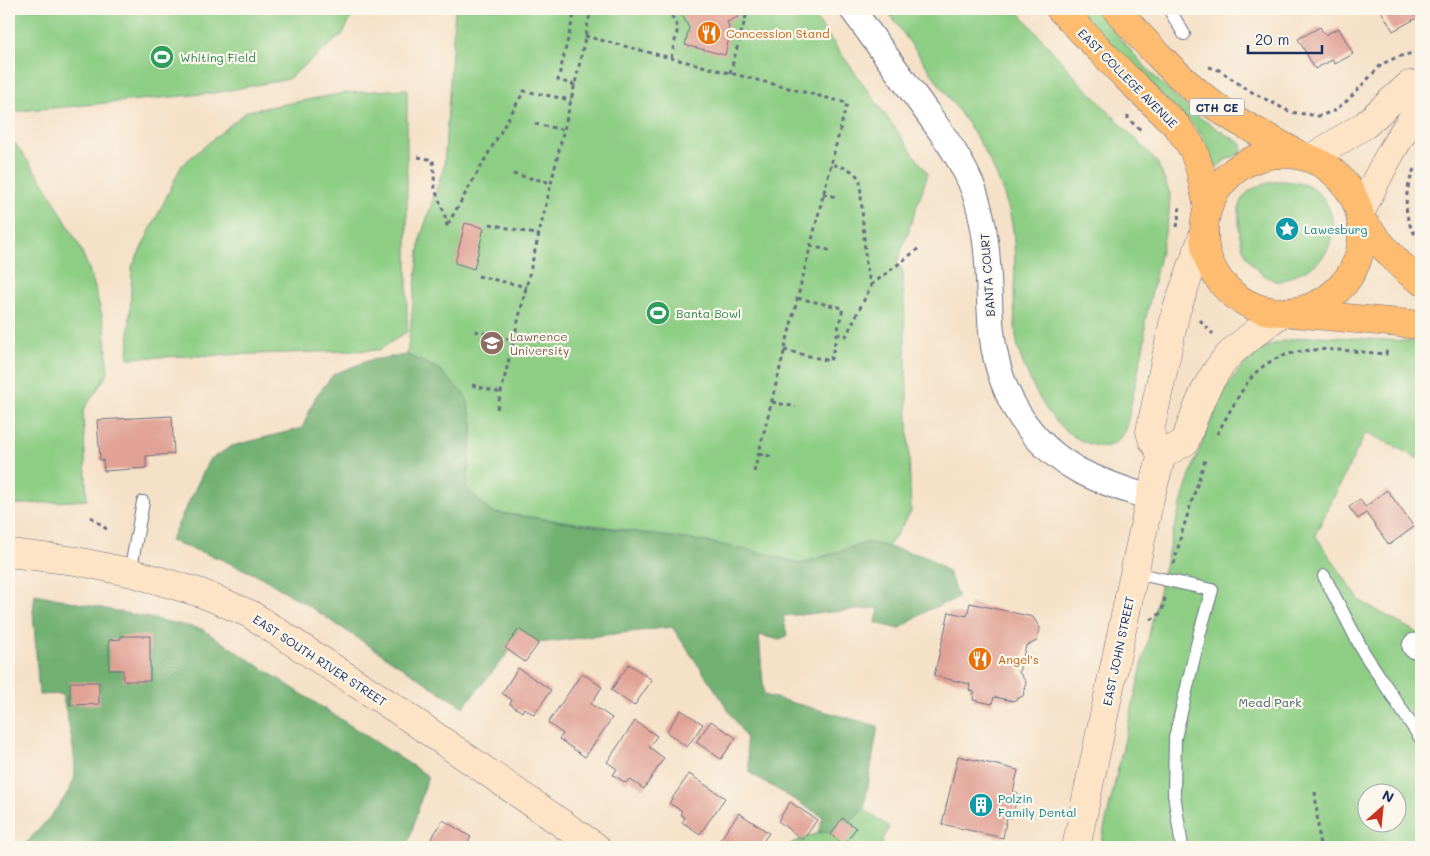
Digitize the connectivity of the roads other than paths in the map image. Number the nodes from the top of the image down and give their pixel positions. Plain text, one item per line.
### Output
1 (852, 9) edge
2 (1060, 9) edge
3 (1116, 9) edge
4 (1169, 9) edge
5 (1184, 34) dead end
6 (1421, 84) edge
7 (1421, 107) edge
8 (1304, 156) junction
9 (1361, 216) junction
10 (1206, 220) junction
11 (1421, 281) edge
12 (1286, 314) junction
13 (1421, 324) edge
14 (1162, 456) junction
15 (1150, 498) junction
16 (143, 502) dead end
17 (9, 554) edge
18 (130, 572) junction
19 (1135, 573) junction
20 (1324, 576) dead end
21 (1421, 739) edge
22 (596, 847) edge
23 (1076, 847) edge
24 (1182, 847) edge

1 - 15 street, BANTA COURT
2 - 10 main road, EAST COLLEGE AVENUE / CTH CE
3 - 8 main road, CTH CE
4 - 5 lane
6 - 8 street
7 - 9 street
8 - 9 main road
8 - 10 main road
9 - 11 main road
9 - 12 main road
10 - 12 main road
10 - 14 street
12 - 13 main road
12 - 14 street
14 - 15 street, EAST JOHN STREET
15 - 19 street, EAST JOHN STREET
16 - 18 lane
17 - 18 street, EAST SOUTH RIVER STREET
18 - 22 street, EAST SOUTH RIVER STREET
19 - 23 street, EAST JOHN STREET
19 - 24 lane
20 - 21 lane

